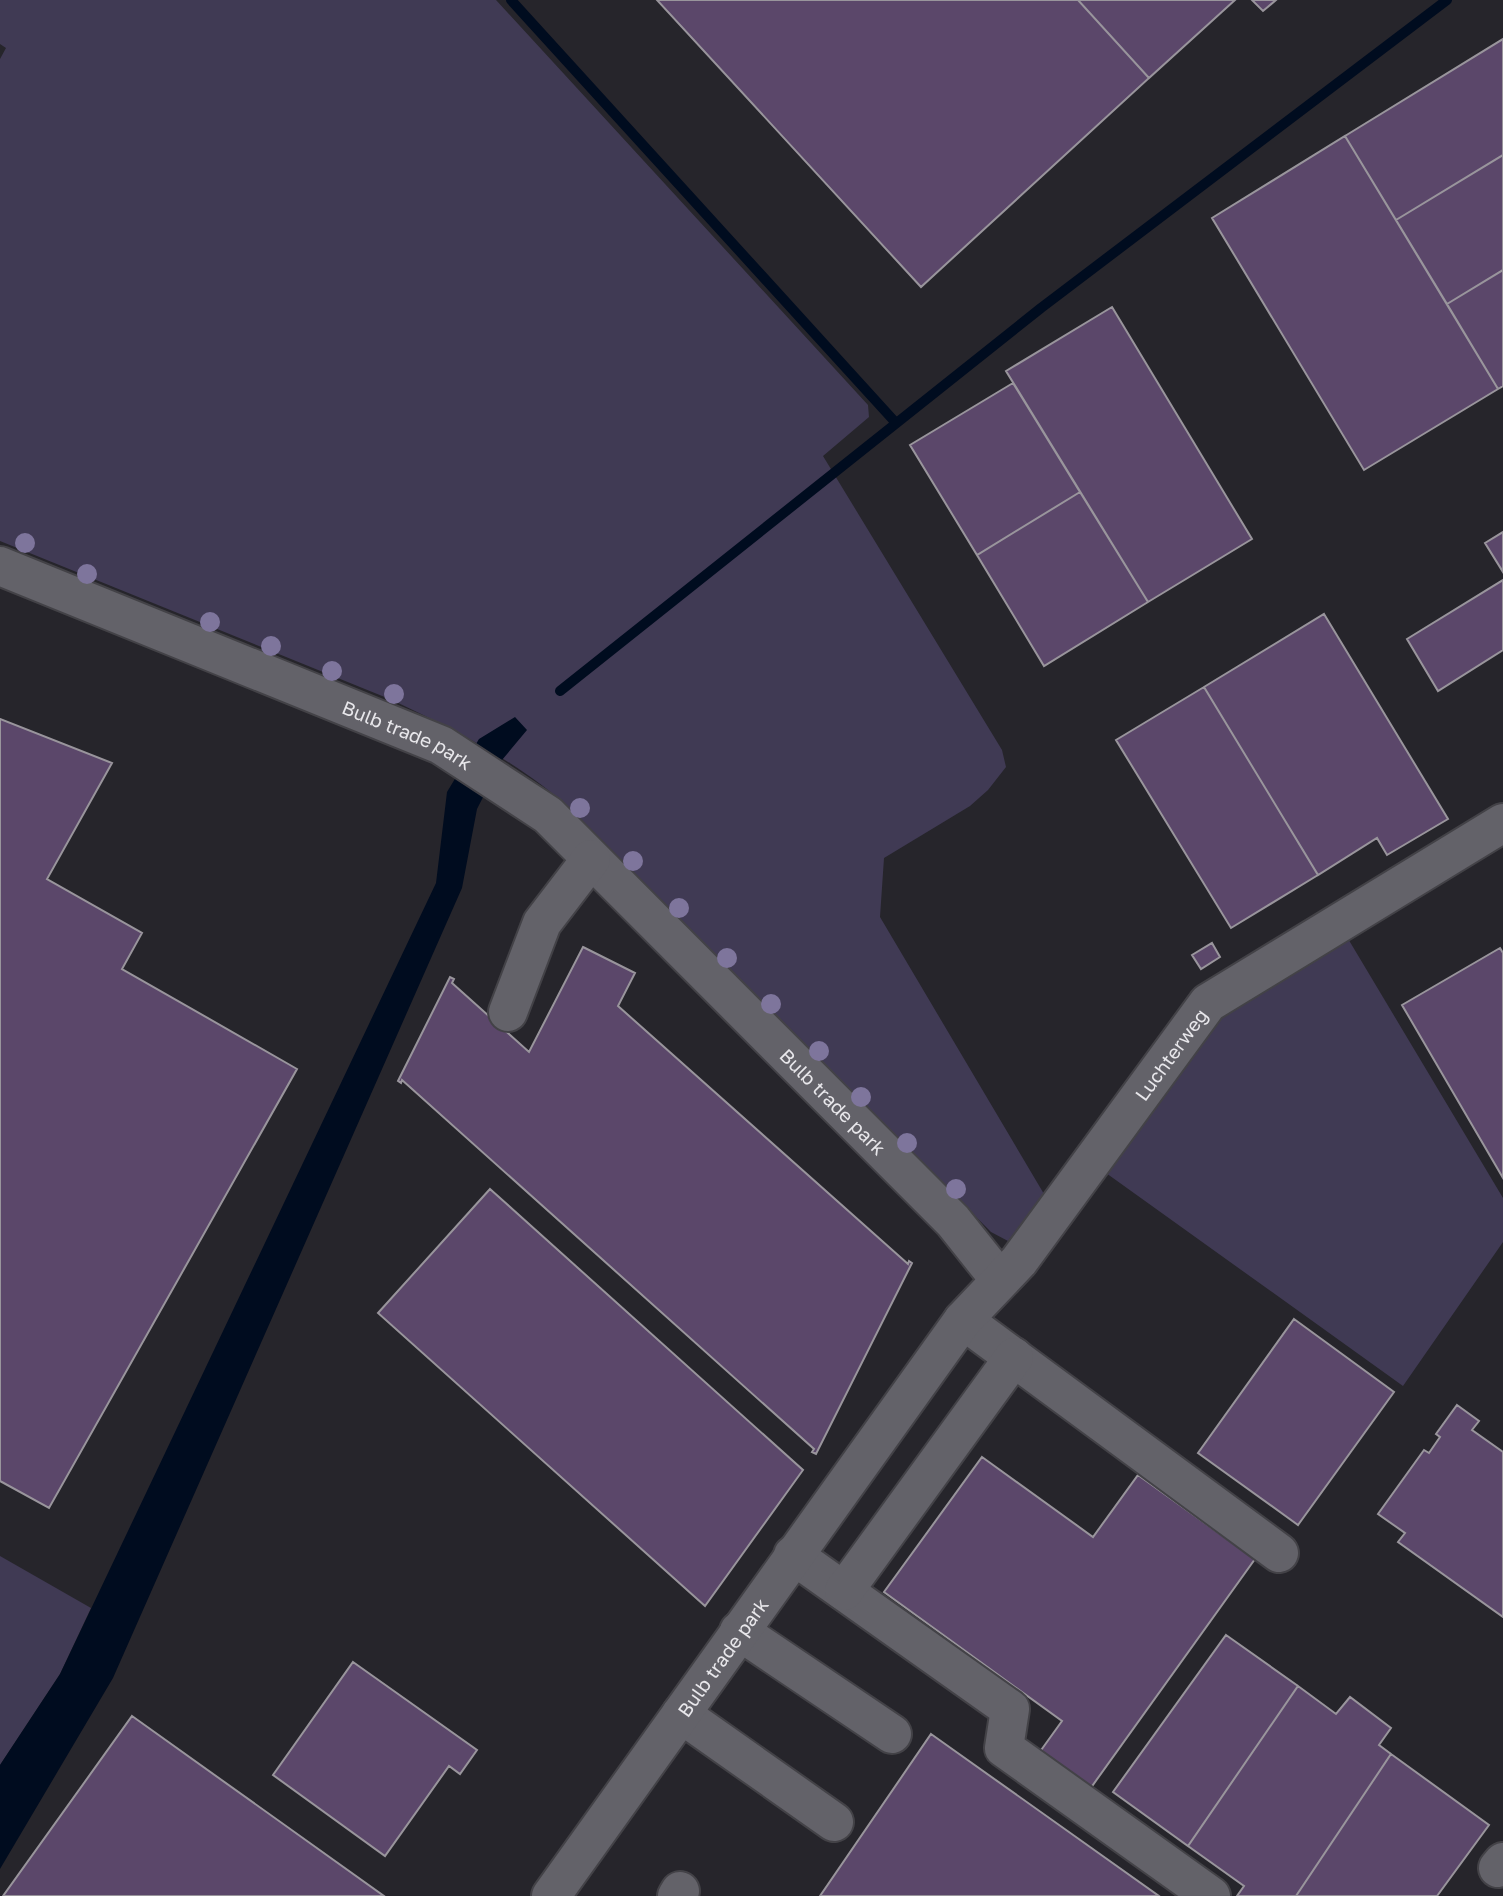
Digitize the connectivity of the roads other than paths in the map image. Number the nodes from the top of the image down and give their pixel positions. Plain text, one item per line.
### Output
1 (0, 566) edge
2 (1503, 823) edge
3 (591, 859) junction
4 (508, 1012) dead end
5 (1000, 1280) junction
6 (963, 1320) junction
7 (1014, 1357) junction
8 (1279, 1553) dead end
9 (793, 1555) junction
10 (844, 1591) junction
11 (739, 1631) junction
12 (681, 1714) junction
13 (892, 1734) dead end
14 (834, 1822) dead end
15 (551, 1896) edge
16 (1211, 1896) edge

1 - 3 street, Bulb trade park
2 - 5 street, Luchterweg
3 - 4 street
3 - 5 street, Bulb trade park
5 - 6 street, Bulb trade park
6 - 7 street
6 - 9 street, Bulb trade park
7 - 8 street
7 - 10 street
9 - 10 street
9 - 11 street, Bulb trade park
10 - 16 street
11 - 12 street, Bulb trade park
11 - 13 street
12 - 14 street
12 - 15 street, Bulb trade park

